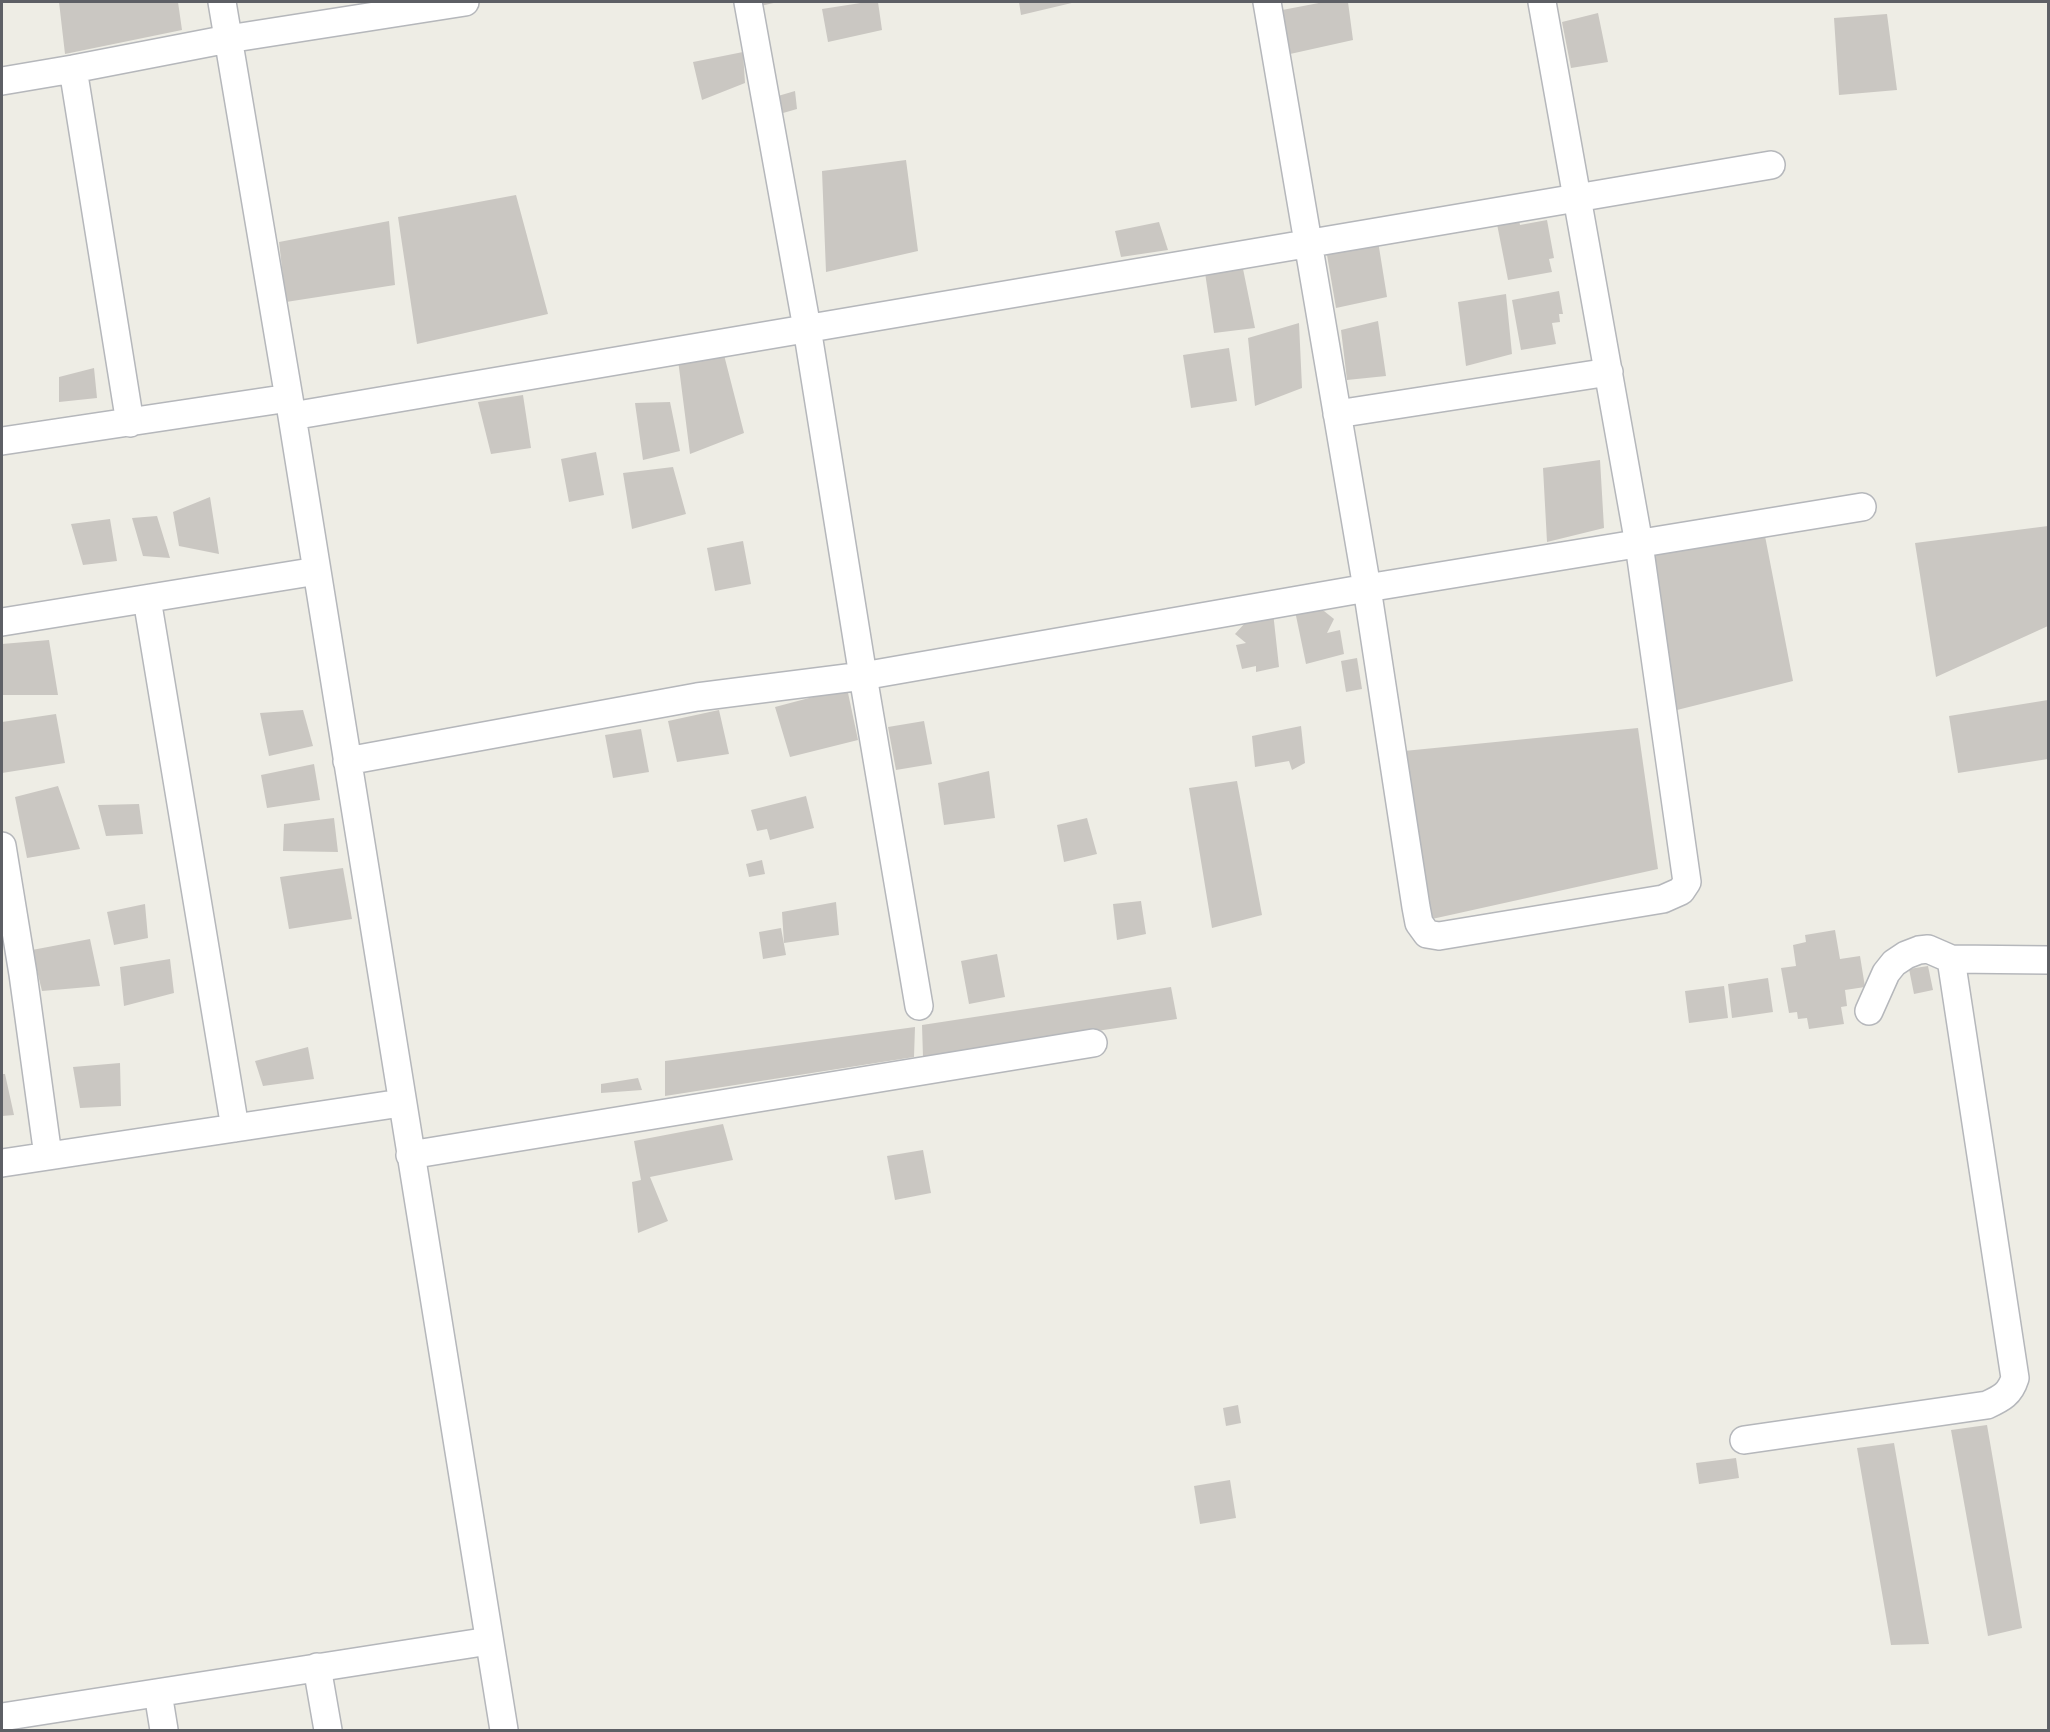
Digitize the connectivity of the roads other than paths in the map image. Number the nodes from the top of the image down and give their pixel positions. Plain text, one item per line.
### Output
1 (222, 2) edge
2 (465, 2) edge
3 (748, 2) edge
4 (1267, 2) edge
5 (1542, 2) edge
6 (228, 39) junction
7 (73, 69) junction
8 (2, 81) edge
9 (1771, 165) dead end
10 (1577, 198) junction
11 (1310, 244) junction
12 (807, 328) junction
13 (1609, 372) junction
14 (290, 407) junction
15 (1337, 414) junction
16 (129, 423) junction
17 (2, 441) edge
18 (1862, 507) dead end
19 (1639, 543) junction
20 (316, 571) junction
21 (1367, 588) junction
22 (147, 599) junction
23 (2, 622) edge
24 (862, 676) junction
25 (347, 761) junction
26 (2, 846) edge
27 (1950, 959) junction
28 (2049, 960) edge
29 (12, 976) edge
30 (919, 1006) dead end
31 (1869, 1011) dead end
32 (1094, 1043) dead end
33 (401, 1103) junction
34 (235, 1128) junction
35 (410, 1155) junction
36 (48, 1156) junction
37 (2, 1163) edge
38 (1744, 1440) dead end
39 (489, 1641) junction
40 (317, 1667) junction
41 (158, 1693) junction
42 (13, 1721) edge
43 (164, 1731) edge
44 (328, 1731) edge
45 (504, 1731) edge

1 - 6 street
2 - 6 street
3 - 12 street
4 - 11 street
5 - 10 street
6 - 7 street
6 - 14 street
7 - 8 street
7 - 16 street
9 - 10 street
10 - 11 street
10 - 13 street
11 - 12 street
11 - 15 street
12 - 14 street
12 - 24 street
13 - 15 street
13 - 19 street
14 - 16 street
14 - 20 street
15 - 21 street
16 - 17 street
18 - 19 street
19 - 21 street
19 - 21 street
20 - 22 street
20 - 25 street
21 - 24 street
22 - 23 street
22 - 34 street
24 - 25 street
24 - 30 street
25 - 33 street
26 - 29 street
27 - 28 street
27 - 31 street
27 - 38 street
29 - 36 street
32 - 35 street
33 - 34 street
33 - 35 street
34 - 36 street
35 - 39 street
36 - 37 street
39 - 40 street
39 - 45 street
40 - 41 street
40 - 44 street
41 - 42 street
41 - 43 street

